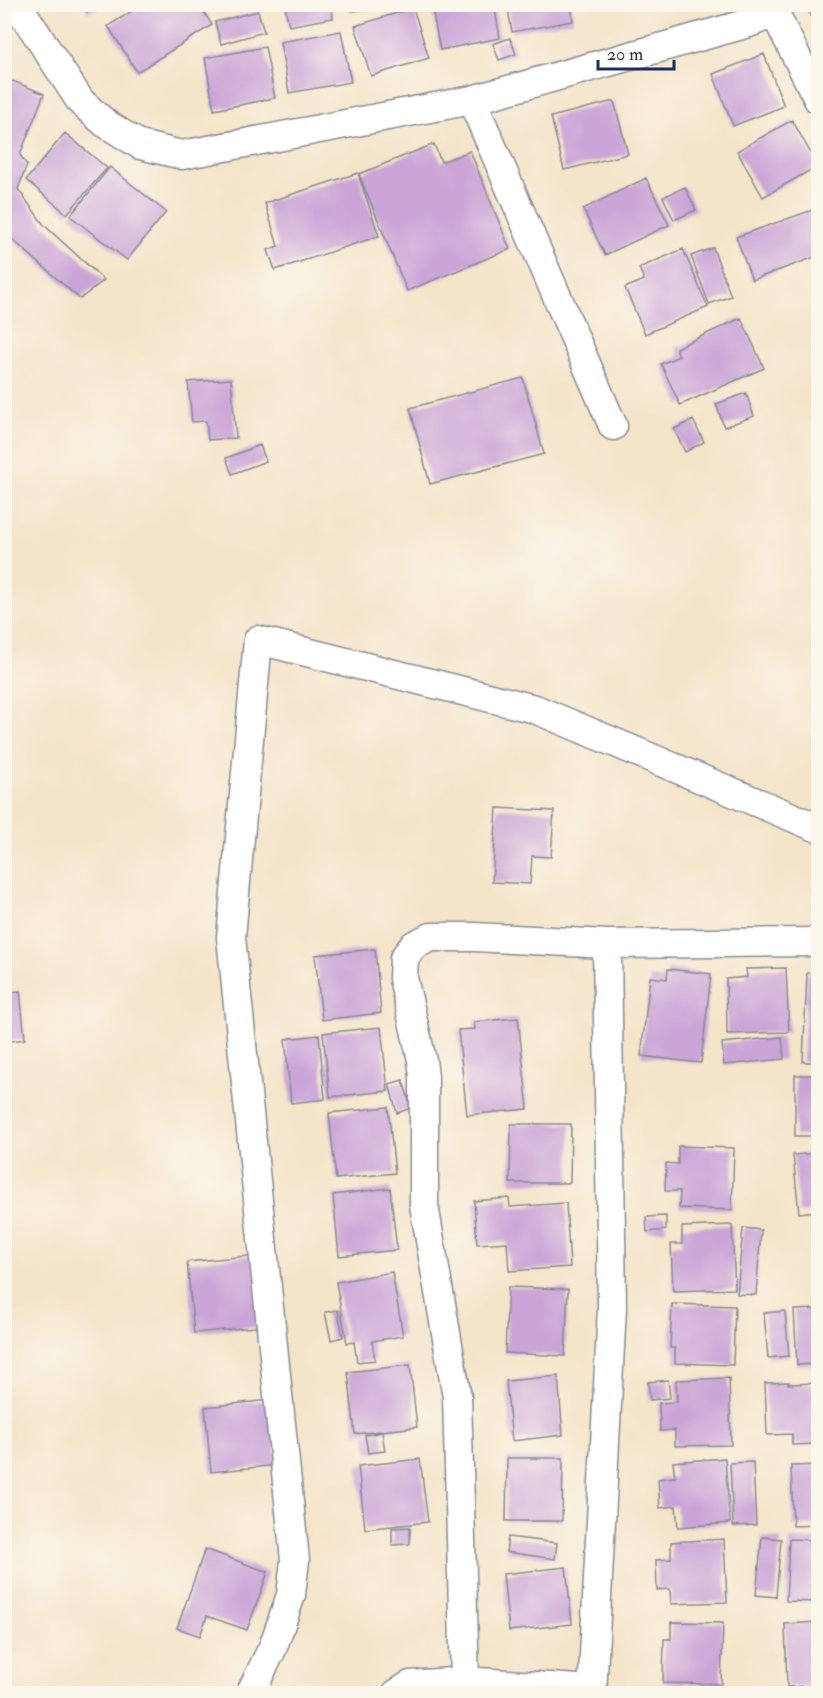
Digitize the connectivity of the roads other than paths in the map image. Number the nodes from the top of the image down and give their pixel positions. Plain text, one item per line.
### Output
1 (17, 4) edge
2 (773, 9) edge
3 (819, 99) edge
4 (472, 100) junction
5 (613, 426) dead end
6 (819, 828) edge
7 (819, 942) edge
8 (607, 944) junction
9 (465, 1681) junction
10 (592, 1692) edge
11 (250, 1694) edge
12 (396, 1694) edge

1 - 4 street
2 - 3 street
2 - 4 street
4 - 5 street
6 - 11 street
7 - 8 street
8 - 9 street
8 - 10 street
9 - 10 street
9 - 12 street

